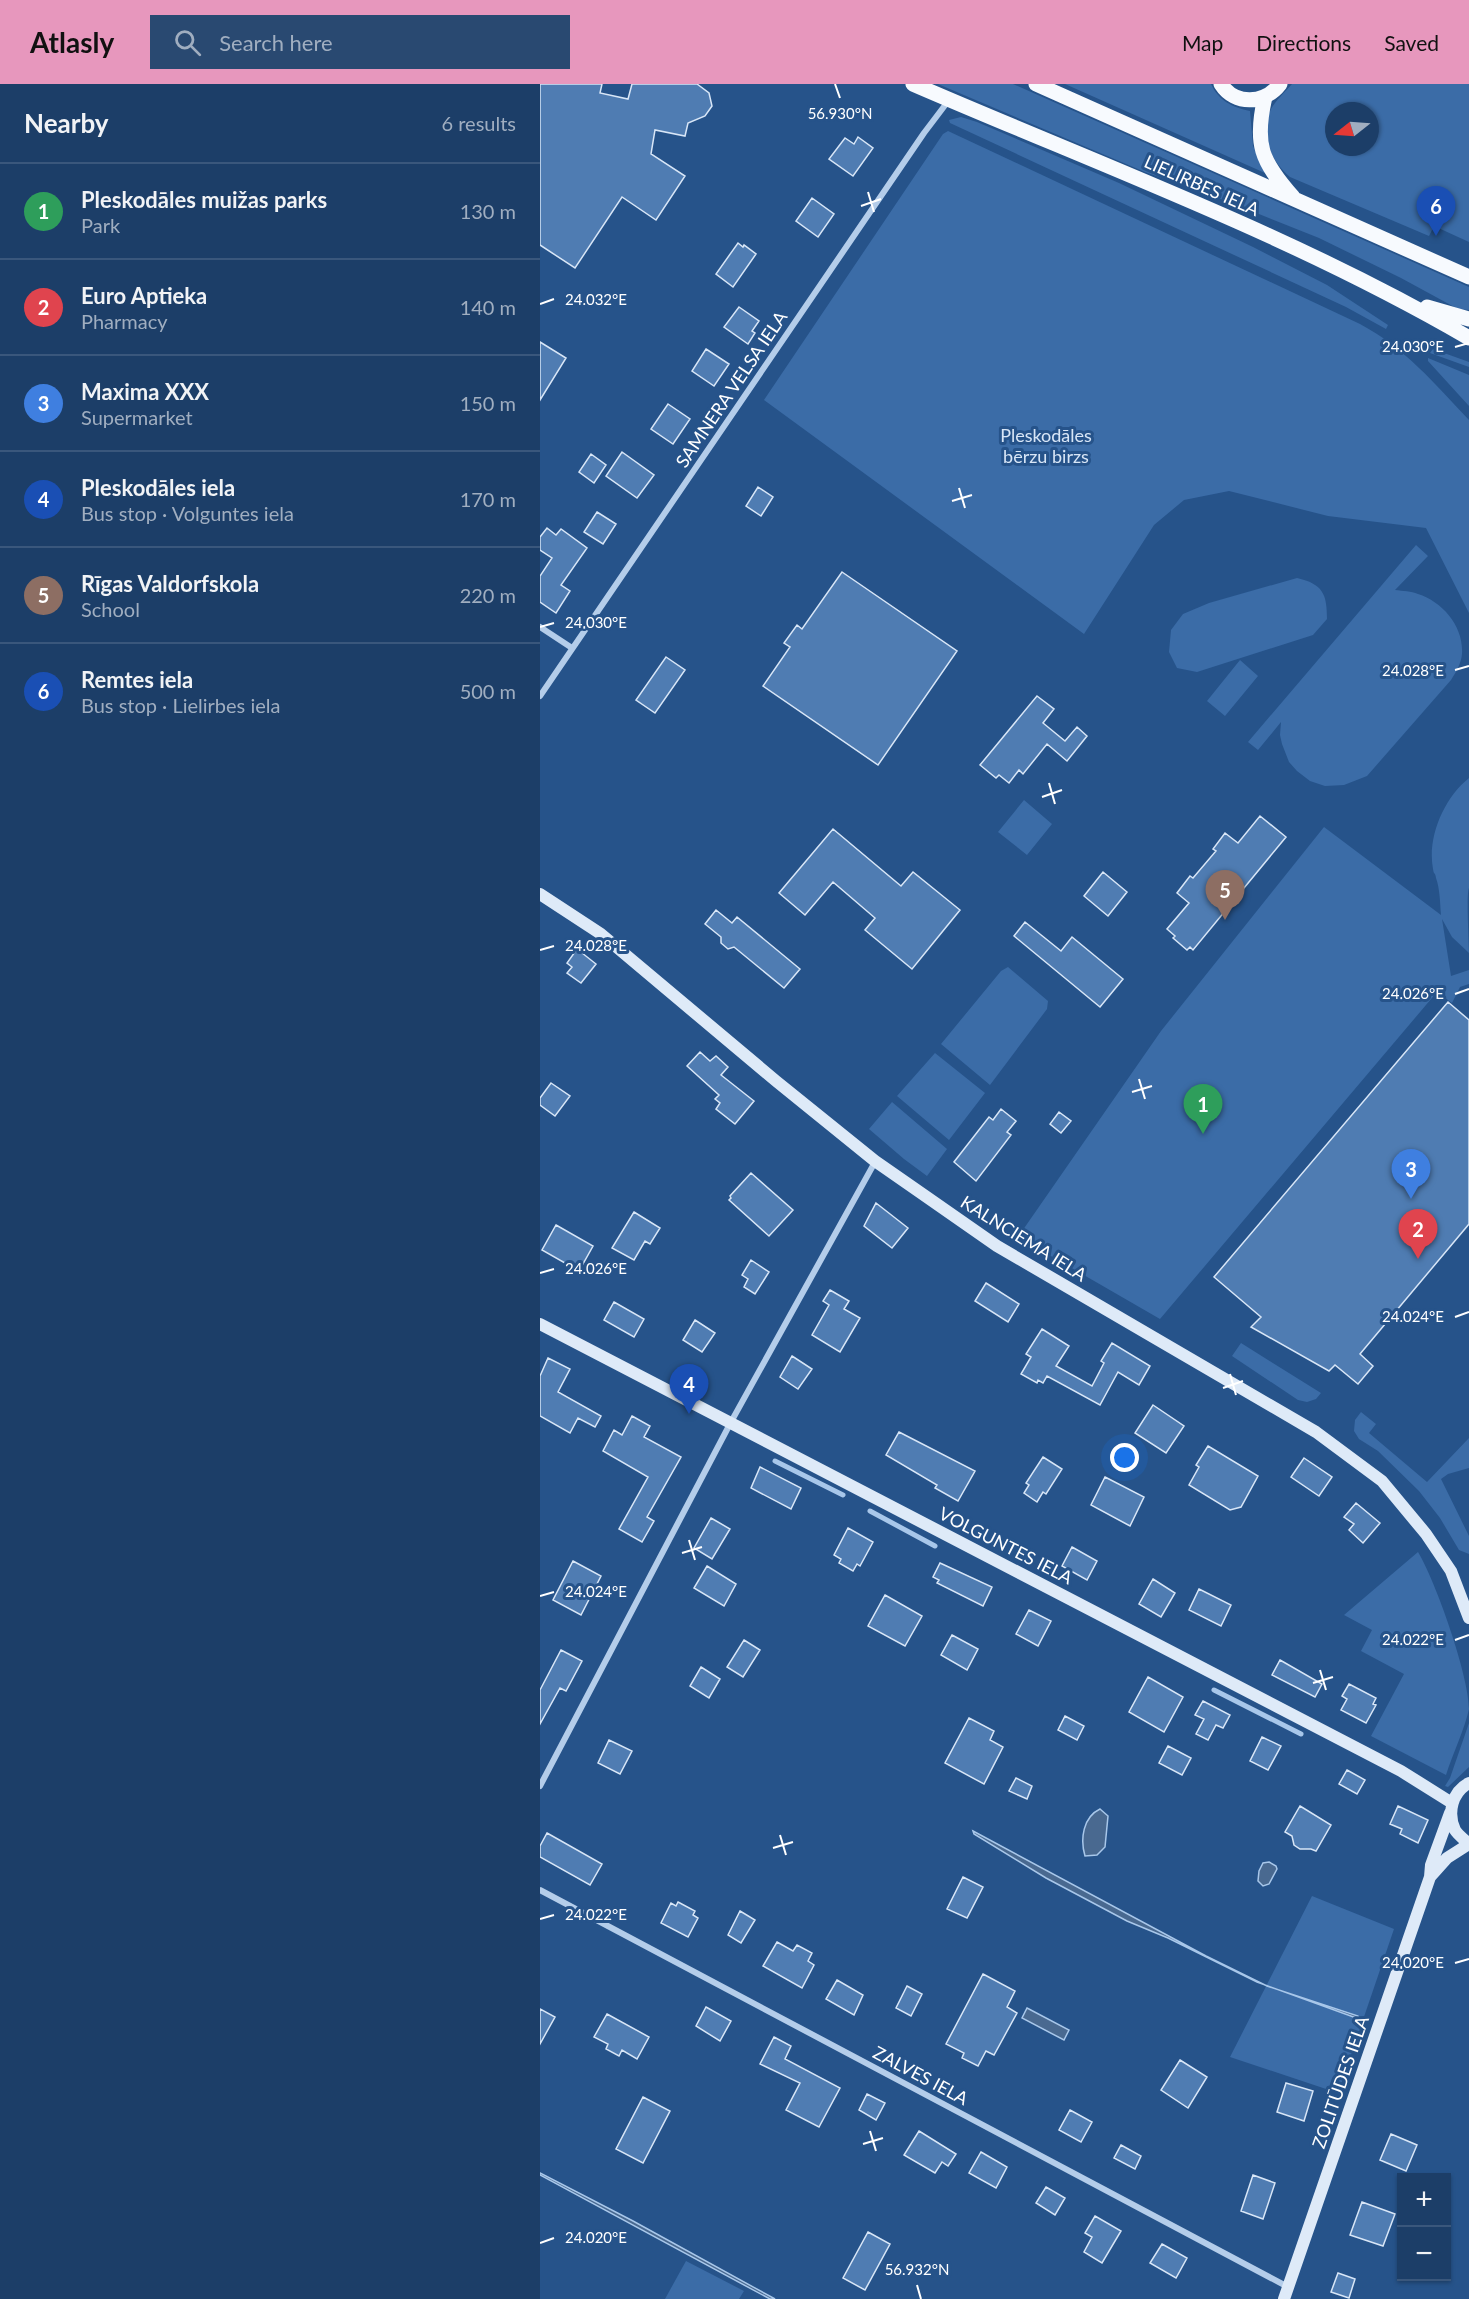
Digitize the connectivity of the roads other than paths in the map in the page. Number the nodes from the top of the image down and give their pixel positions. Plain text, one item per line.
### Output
1 (913, 84) edge
2 (1036, 84) edge
3 (1221, 84) edge
4 (1280, 84) edge
5 (1266, 97) junction
6 (949, 100) junction
7 (1297, 201) junction
8 (1469, 277) edge
9 (1407, 302) junction
10 (1469, 319) edge
11 (1469, 338) edge
12 (540, 627) edge
13 (572, 648) junction
14 (540, 696) edge
15 (540, 894) edge
16 (875, 1161) junction
17 (540, 1324) edge
18 (731, 1422) junction
19 (1469, 1618) edge
20 (1469, 1783) edge
21 (540, 1786) edge
22 (1451, 1808) junction
23 (1469, 1844) edge
24 (1430, 1877) junction
25 (540, 1890) edge
26 (1286, 2293) edge

1 - 6 main road, LIELIRBES IELA
2 - 7 main road, LIELIRBES IELA
3 - 5 main road
4 - 5 main road
5 - 7 main road
6 - 9 main road, LIELIRBES IELA
6 - 13 street, SAMNERA VELSA IELA
7 - 8 main road, LIELIRBES IELA
9 - 10 main road
9 - 11 main road, LIELIRBES IELA
12 - 13 street
13 - 14 street, SAMNERA VELSA IELA
15 - 16 street, KALNCIEMA IELA
16 - 18 street
16 - 19 street, KALNCIEMA IELA
17 - 18 street, VOLGUNTES IELA
18 - 21 street
18 - 22 street, VOLGUNTES IELA
20 - 22 street
22 - 23 street
22 - 24 street, ZOLITŪDES IELA
23 - 24 street, ZOLITŪDES IELA
24 - 26 street, ZOLITŪDES IELA
25 - 26 street, ZALVES IELA

